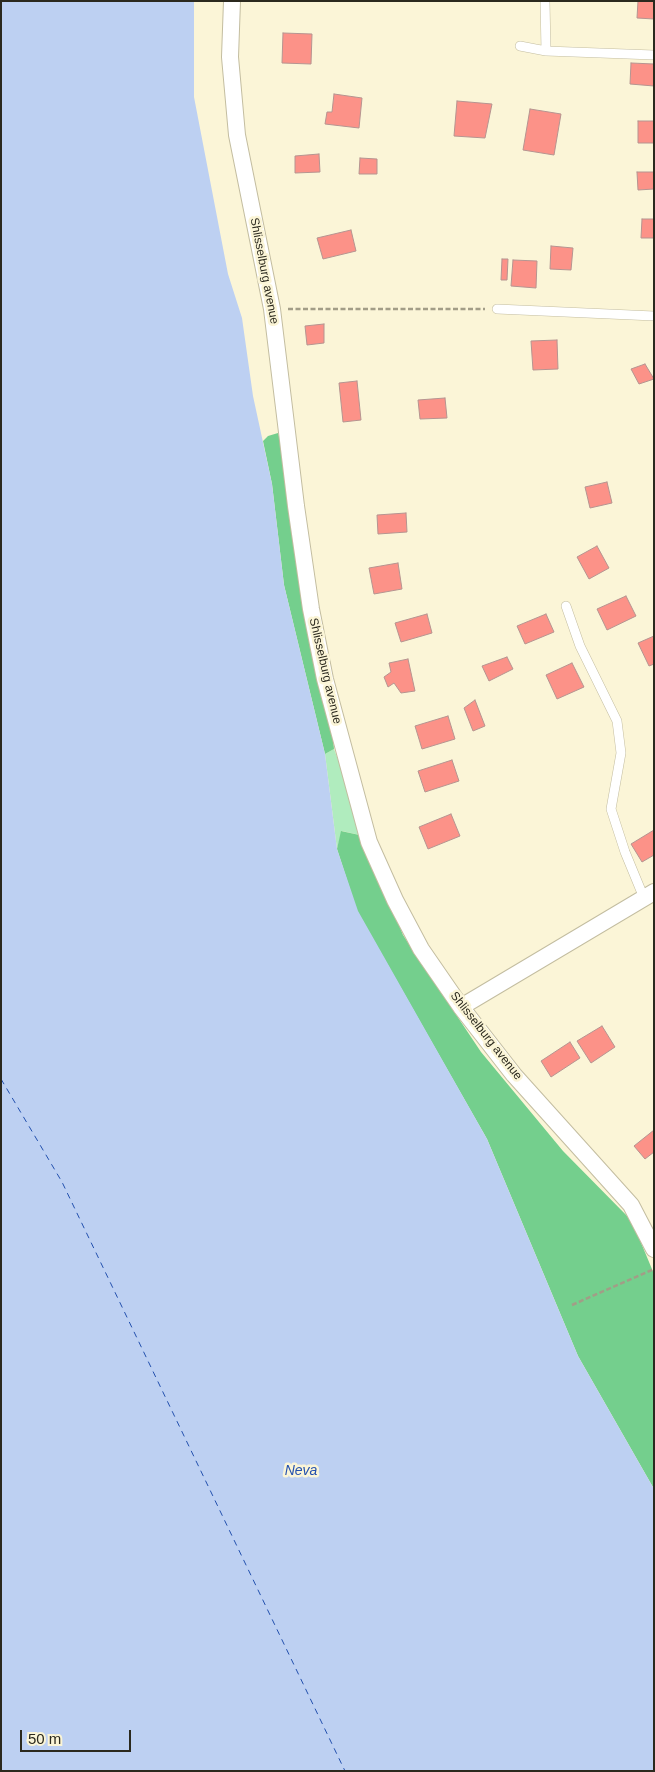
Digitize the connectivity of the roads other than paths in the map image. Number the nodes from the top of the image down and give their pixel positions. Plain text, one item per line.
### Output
1 (232, 1) edge
2 (545, 1) edge
3 (520, 46) dead end
4 (546, 51) junction
5 (654, 54) edge
6 (497, 309) road end
7 (654, 316) edge
8 (566, 606) dead end
9 (649, 895) edge
10 (462, 1007) junction
11 (654, 1249) edge

1 - 10 street, Shlisselburg avenue
2 - 4 lane
3 - 4 lane
4 - 5 lane
6 - 7 lane
8 - 9 lane
9 - 10 street
10 - 11 street, Shlisselburg avenue

